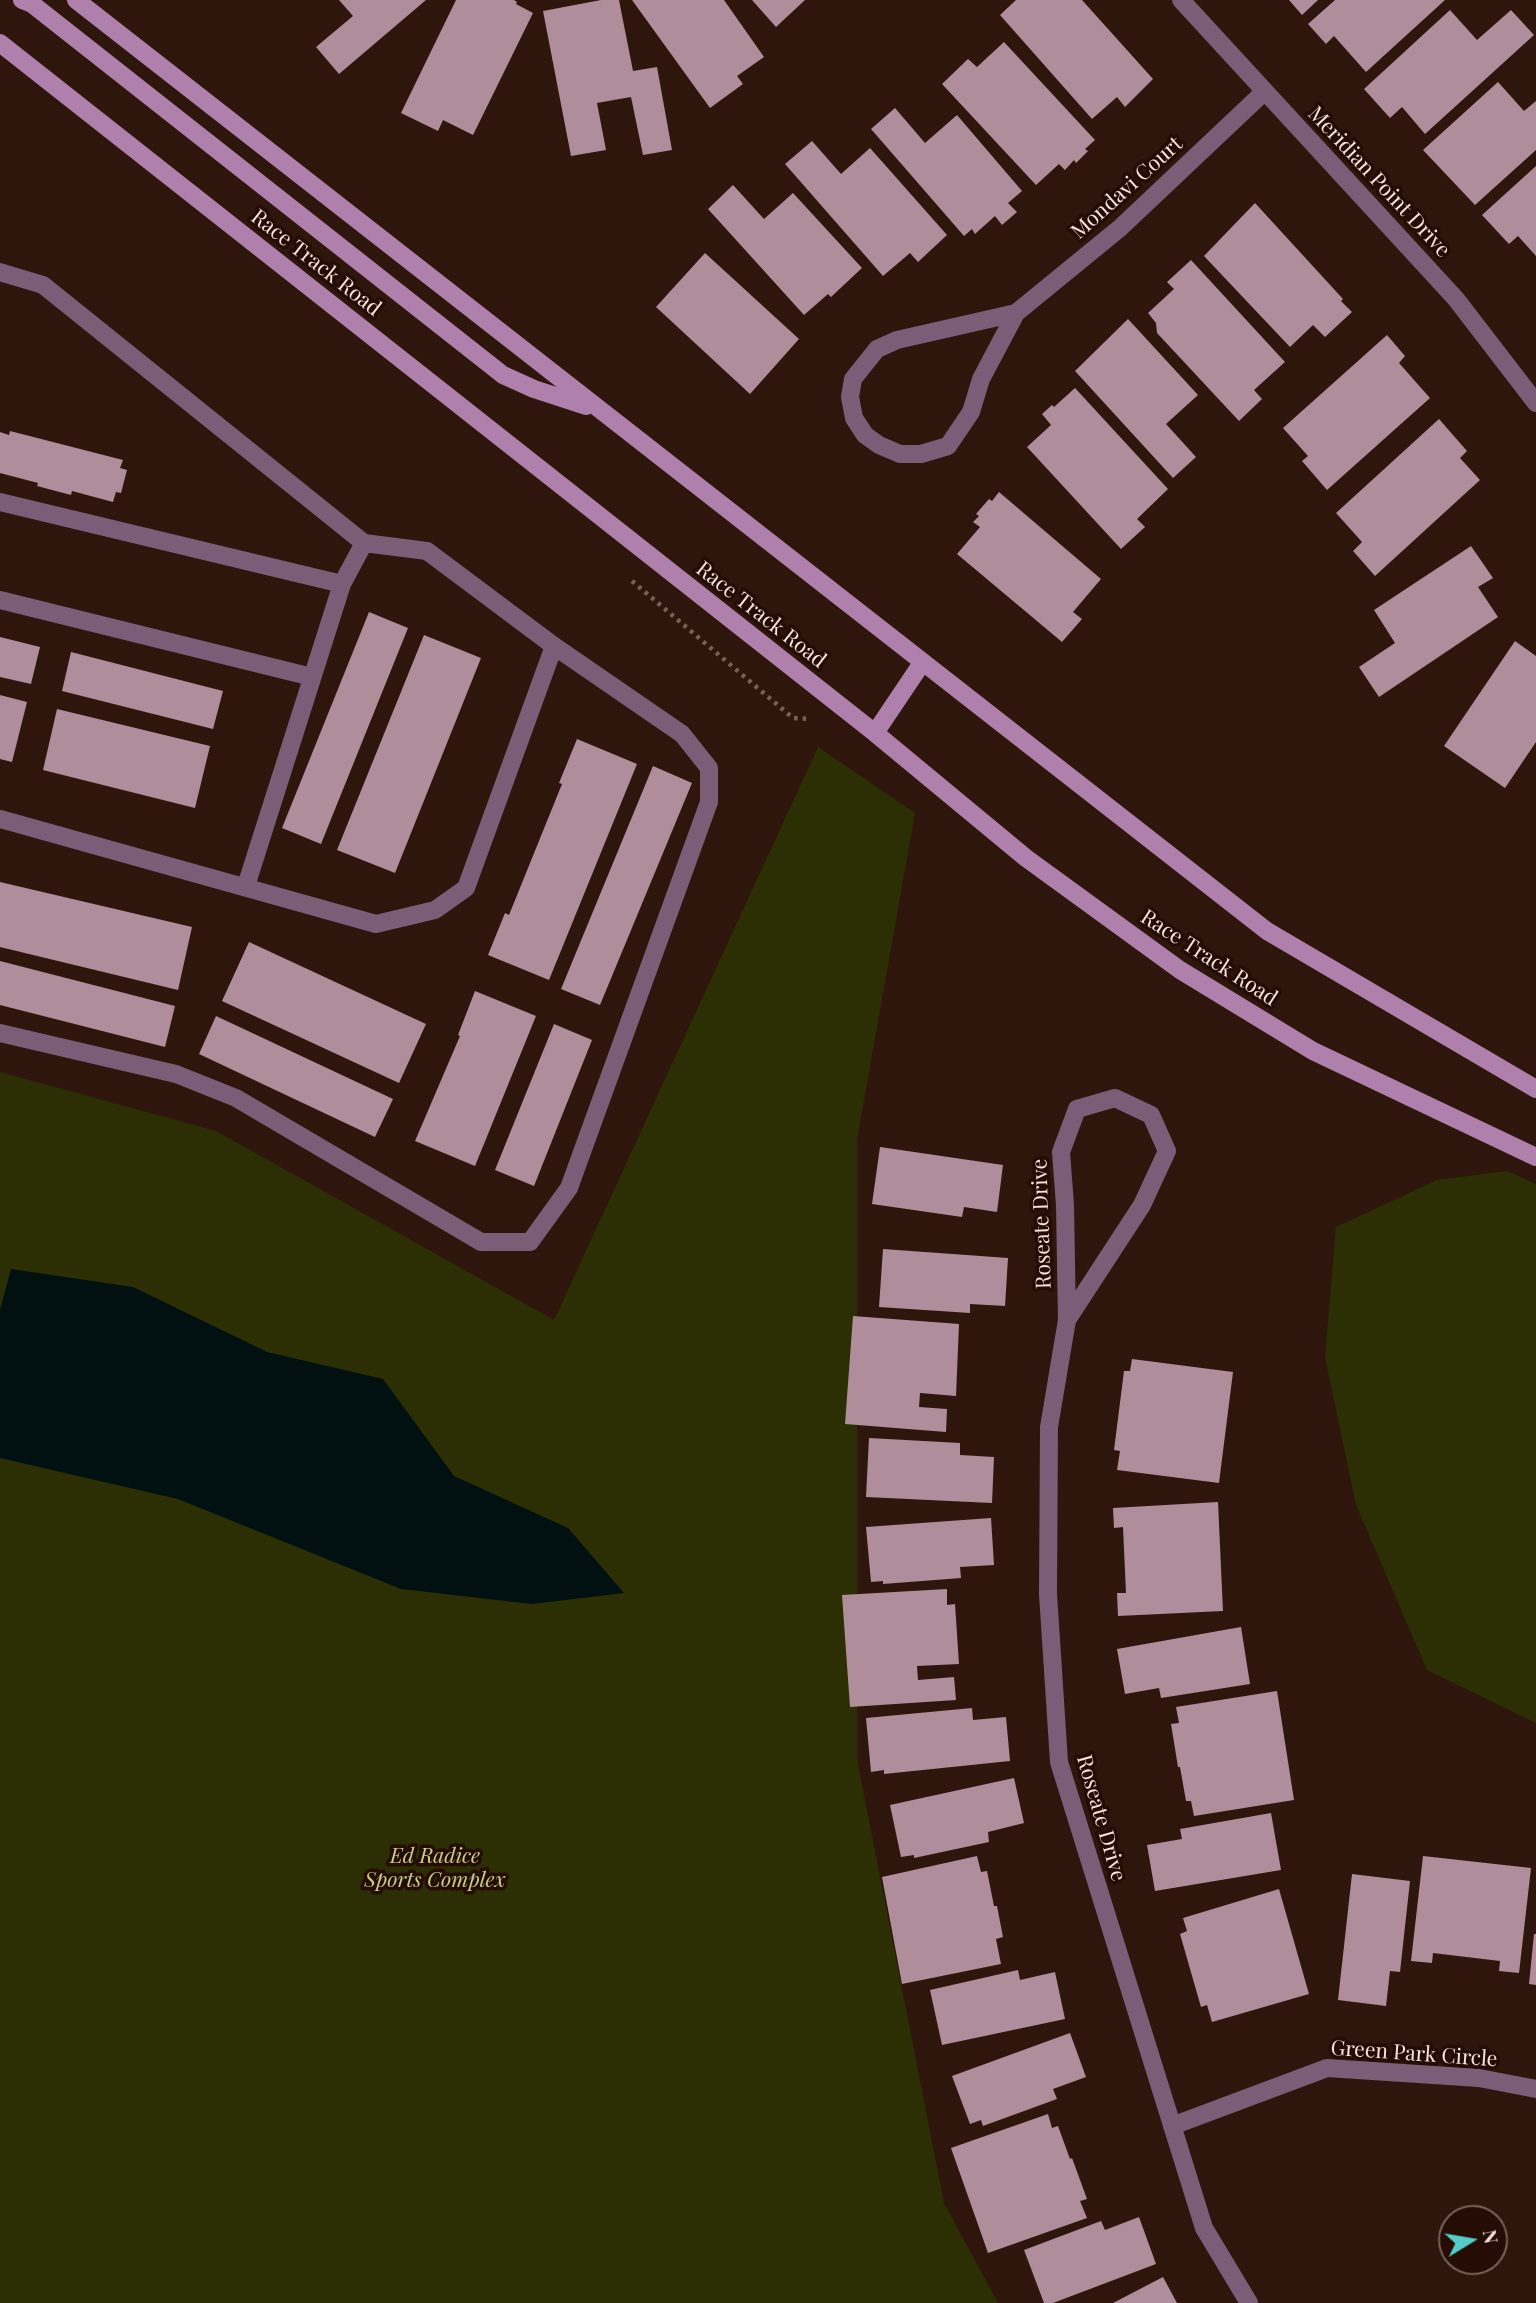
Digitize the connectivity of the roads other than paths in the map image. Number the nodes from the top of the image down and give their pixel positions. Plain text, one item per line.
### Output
1 (22, 0) edge
2 (76, 0) edge
3 (1181, 0) edge
4 (0, 43) edge
5 (1264, 92) junction
6 (0, 272) edge
7 (1016, 313) junction
8 (1536, 404) edge
9 (600, 410) junction
10 (0, 502) edge
11 (364, 543) junction
12 (342, 584) junction
13 (0, 600) edge
14 (554, 646) junction
15 (922, 663) junction
16 (312, 677) junction
17 (875, 733) junction
18 (0, 819) edge
19 (246, 886) junction
20 (0, 1033) edge
21 (1536, 1089) edge
22 (1536, 1157) edge
23 (1067, 1320) junction
24 (1536, 2089) edge
25 (1172, 2126) junction
26 (1249, 2303) edge

1 - 9 main road
2 - 9 main road
3 - 5 street, Meridian Point Drive
4 - 17 main road, Race Track Road
5 - 7 street, Mondavi Court
5 - 8 street, Meridian Point Drive
6 - 11 street
7 - 7 street, Mondavi Court
9 - 15 main road
10 - 12 street
11 - 12 street
11 - 14 street
12 - 16 street
13 - 16 street
14 - 19 street
14 - 20 street
15 - 17 main road
15 - 21 main road
16 - 19 street
17 - 22 main road, Race Track Road
18 - 19 street
23 - 23 street, Roseate Drive
23 - 25 street, Roseate Drive
24 - 25 street, Green Park Circle
25 - 26 street, Roseate Drive

